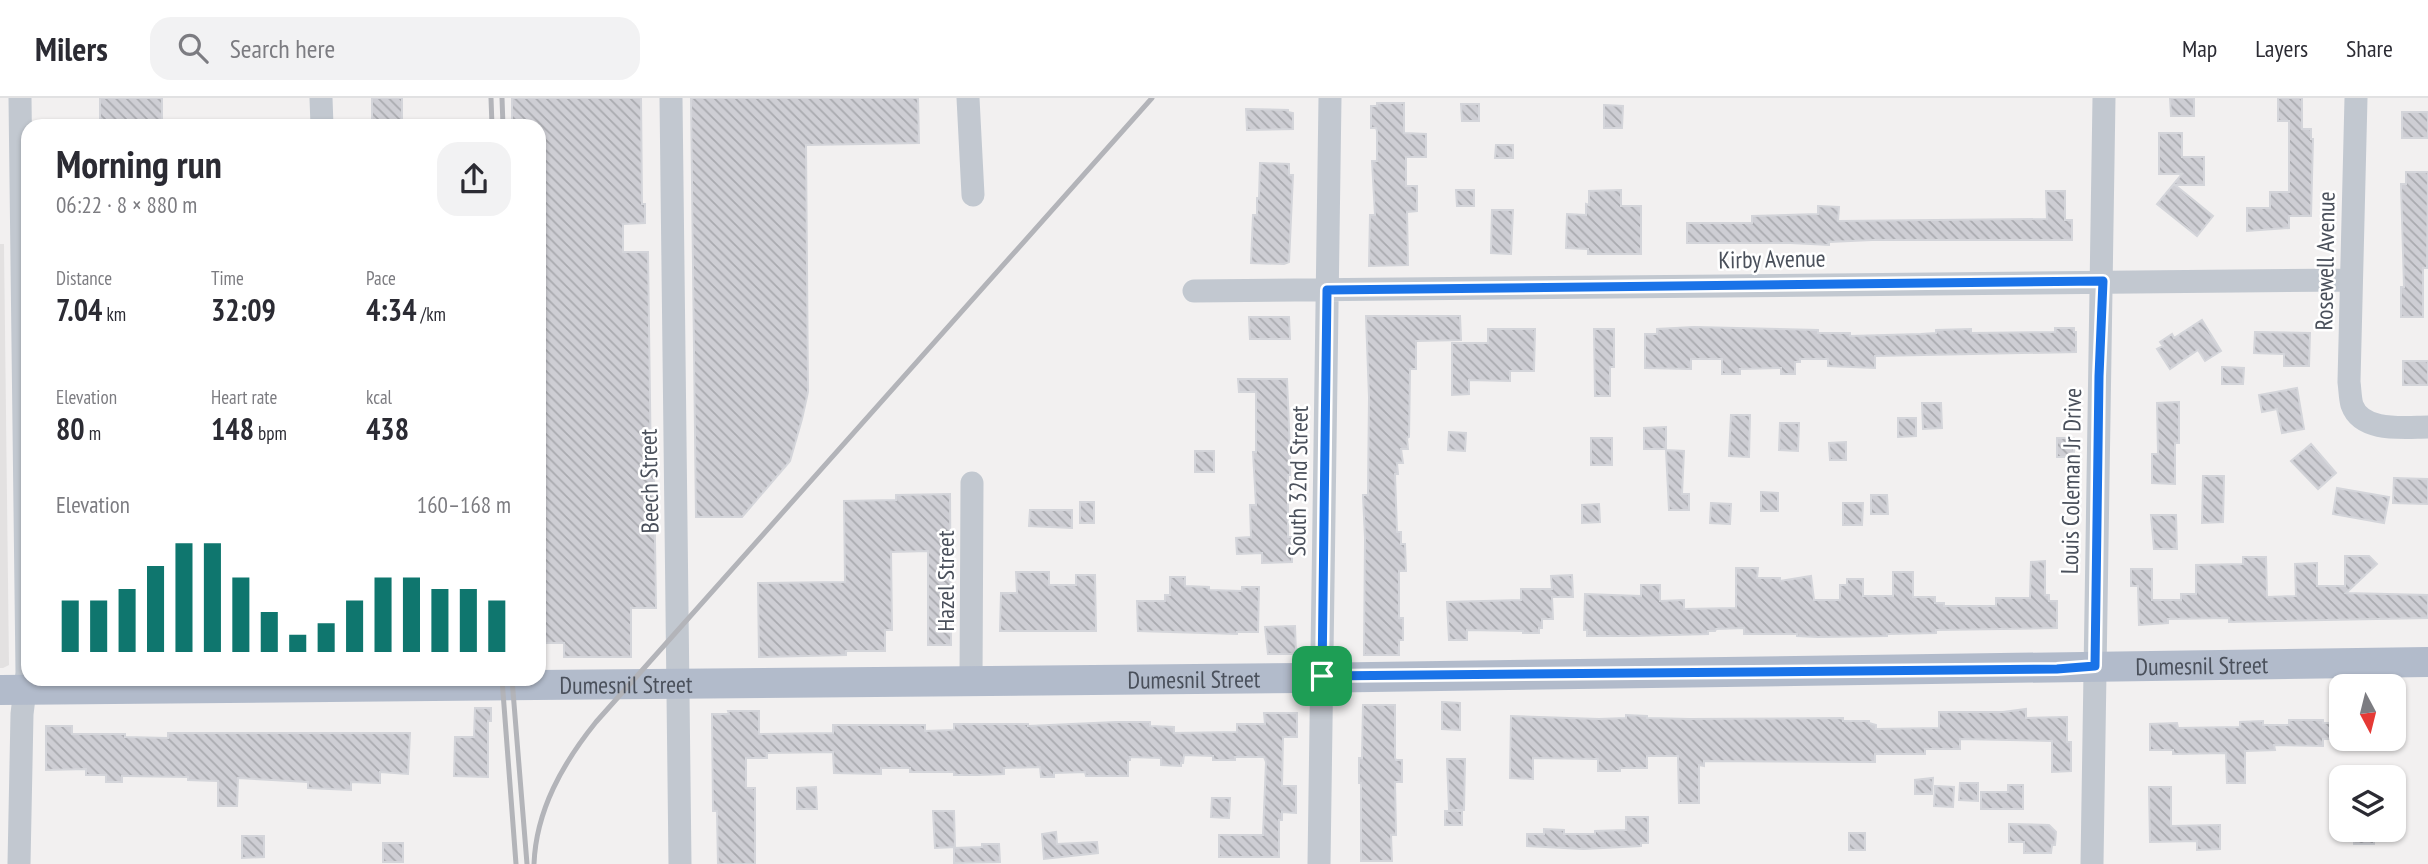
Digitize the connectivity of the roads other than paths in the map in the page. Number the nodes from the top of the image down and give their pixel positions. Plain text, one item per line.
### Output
1 (20, 98) edge
2 (321, 98) edge
3 (671, 98) edge
4 (968, 98) edge
5 (1330, 98) edge
6 (2104, 98) edge
7 (2356, 98) edge
8 (322, 119) edge
9 (21, 181) edge
10 (973, 195) dead end
11 (2351, 279) junction
12 (2103, 281) junction
13 (1327, 290) junction
14 (1194, 291) dead end
15 (2428, 426) edge
16 (972, 483) dead end
17 (21, 631) edge
18 (2428, 662) edge
19 (2095, 666) junction
20 (1322, 676) junction
21 (971, 680) junction
22 (546, 683) edge
23 (678, 684) junction
24 (170, 686) edge
25 (12, 690) edge
26 (19, 864) edge
27 (680, 864) edge
28 (1319, 864) edge
29 (2092, 864) edge

1 - 9 street
2 - 8 street
3 - 23 street, Beech Street
4 - 10 street
5 - 13 street, South 32nd Street
6 - 12 street, Louis Coleman Jr Drive
7 - 11 street, Rosewell Avenue
11 - 12 street, Kirby Avenue
11 - 15 street, Rosewell Avenue
12 - 13 street, Kirby Avenue
12 - 19 street, Louis Coleman Jr Drive
13 - 14 street, Kirby Avenue
13 - 20 street, South 32nd Street
16 - 21 street, Hazel Street
17 - 25 street
18 - 19 main road, Dumesnil Street
19 - 20 main road, Dumesnil Street
19 - 29 street, Louis Coleman Jr Drive
20 - 21 main road, Dumesnil Street
20 - 28 street, South 32nd Street
21 - 23 main road, Dumesnil Street
22 - 23 main road, Dumesnil Street
23 - 27 street, Beech Street
24 - 25 main road, Dumesnil Street
25 - 26 street

